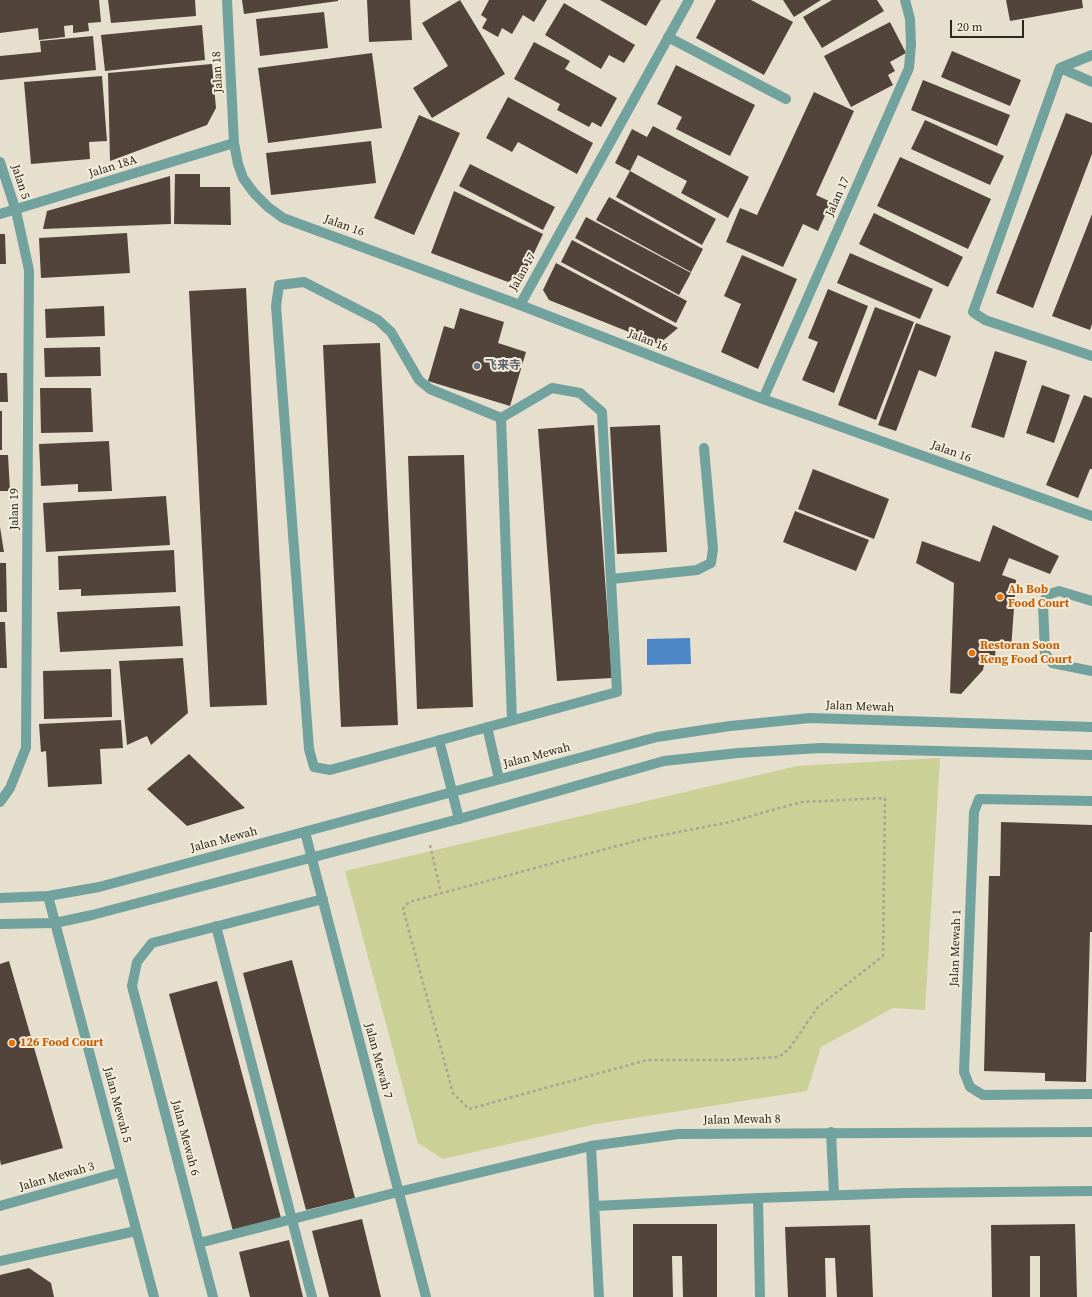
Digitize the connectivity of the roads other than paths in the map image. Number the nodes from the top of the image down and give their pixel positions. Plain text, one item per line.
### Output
1 (227, 0) edge
2 (689, 0) edge
3 (905, 0) edge
4 (668, 37) junction
5 (1092, 55) edge
6 (1060, 68) junction
7 (1092, 82) edge
8 (786, 99) dead end
9 (234, 142) junction
10 (0, 162) edge
11 (16, 211) junction
12 (0, 214) edge
13 (520, 305) junction
14 (1092, 356) edge
15 (763, 399) junction
16 (501, 418) junction
17 (704, 448) dead end
18 (1092, 516) edge
19 (611, 579) junction
20 (1092, 601) edge
21 (1092, 671) edge
22 (512, 720) junction
23 (487, 727) junction
24 (1092, 727) edge
25 (438, 740) junction
26 (1092, 755) edge
27 (499, 780) junction
28 (453, 793) junction
29 (0, 802) edge
30 (1092, 802) edge
31 (460, 819) junction
32 (305, 832) junction
33 (312, 858) junction
34 (48, 896) junction
35 (0, 898) edge
36 (322, 899) junction
37 (55, 923) junction
38 (0, 924) edge
39 (216, 926) junction
40 (1092, 1094) edge
41 (831, 1132) junction
42 (1092, 1132) edge
43 (592, 1146) junction
44 (121, 1172) junction
45 (1092, 1191) edge
46 (398, 1192) junction
47 (834, 1195) junction
48 (758, 1198) junction
49 (0, 1206) edge
50 (595, 1206) junction
51 (292, 1219) junction
52 (136, 1231) junction
53 (199, 1243) junction
54 (0, 1261) edge
55 (154, 1297) edge
56 (213, 1297) edge
57 (312, 1297) edge
58 (426, 1297) edge
59 (600, 1297) edge
60 (760, 1297) edge

1 - 9 street, Jalan 18
2 - 4 street, Jalan 17
3 - 15 street, Jalan 17
4 - 8 street
4 - 13 street, Jalan 17
5 - 6 street
6 - 7 street
6 - 14 street
9 - 11 street, Jalan 18A
9 - 13 street, Jalan 16
10 - 11 street, Jalan 5
11 - 12 street, Jalan 18A
11 - 29 street, Jalan 19
13 - 15 street, Jalan 16
15 - 18 street, Jalan 16
16 - 19 street
16 - 22 street
16 - 25 street
17 - 19 street
19 - 22 street
20 - 21 street
22 - 23 street
23 - 25 street
23 - 27 street
24 - 27 street, Jalan Mewah
25 - 28 street
26 - 31 street
27 - 28 street, Jalan Mewah
28 - 31 street
28 - 32 street, Jalan Mewah
30 - 40 street, Jalan Mewah 1
31 - 33 street
32 - 33 street, Jalan Mewah 7
32 - 34 street, Jalan Mewah
33 - 36 street, Jalan Mewah 7
33 - 37 street
34 - 35 street, Jalan Mewah
34 - 37 street, Jalan Mewah 5
36 - 39 street
36 - 46 street, Jalan Mewah 7
37 - 38 street
37 - 44 street, Jalan Mewah 5
39 - 51 street
39 - 53 street, Jalan Mewah 6
41 - 42 street, Jalan Mewah 8
41 - 43 street, Jalan Mewah 8
41 - 47 street
43 - 46 street, Jalan Mewah 8
43 - 50 street
44 - 49 street, Jalan Mewah 3
44 - 52 street, Jalan Mewah 5
45 - 47 street
46 - 51 street, Jalan Mewah 8
46 - 58 street, Jalan Mewah 7
47 - 48 street
48 - 50 street
48 - 60 street
50 - 59 street
51 - 53 street, Jalan Mewah 8
51 - 57 street
52 - 54 street
52 - 55 street, Jalan Mewah 5
53 - 56 street, Jalan Mewah 6

